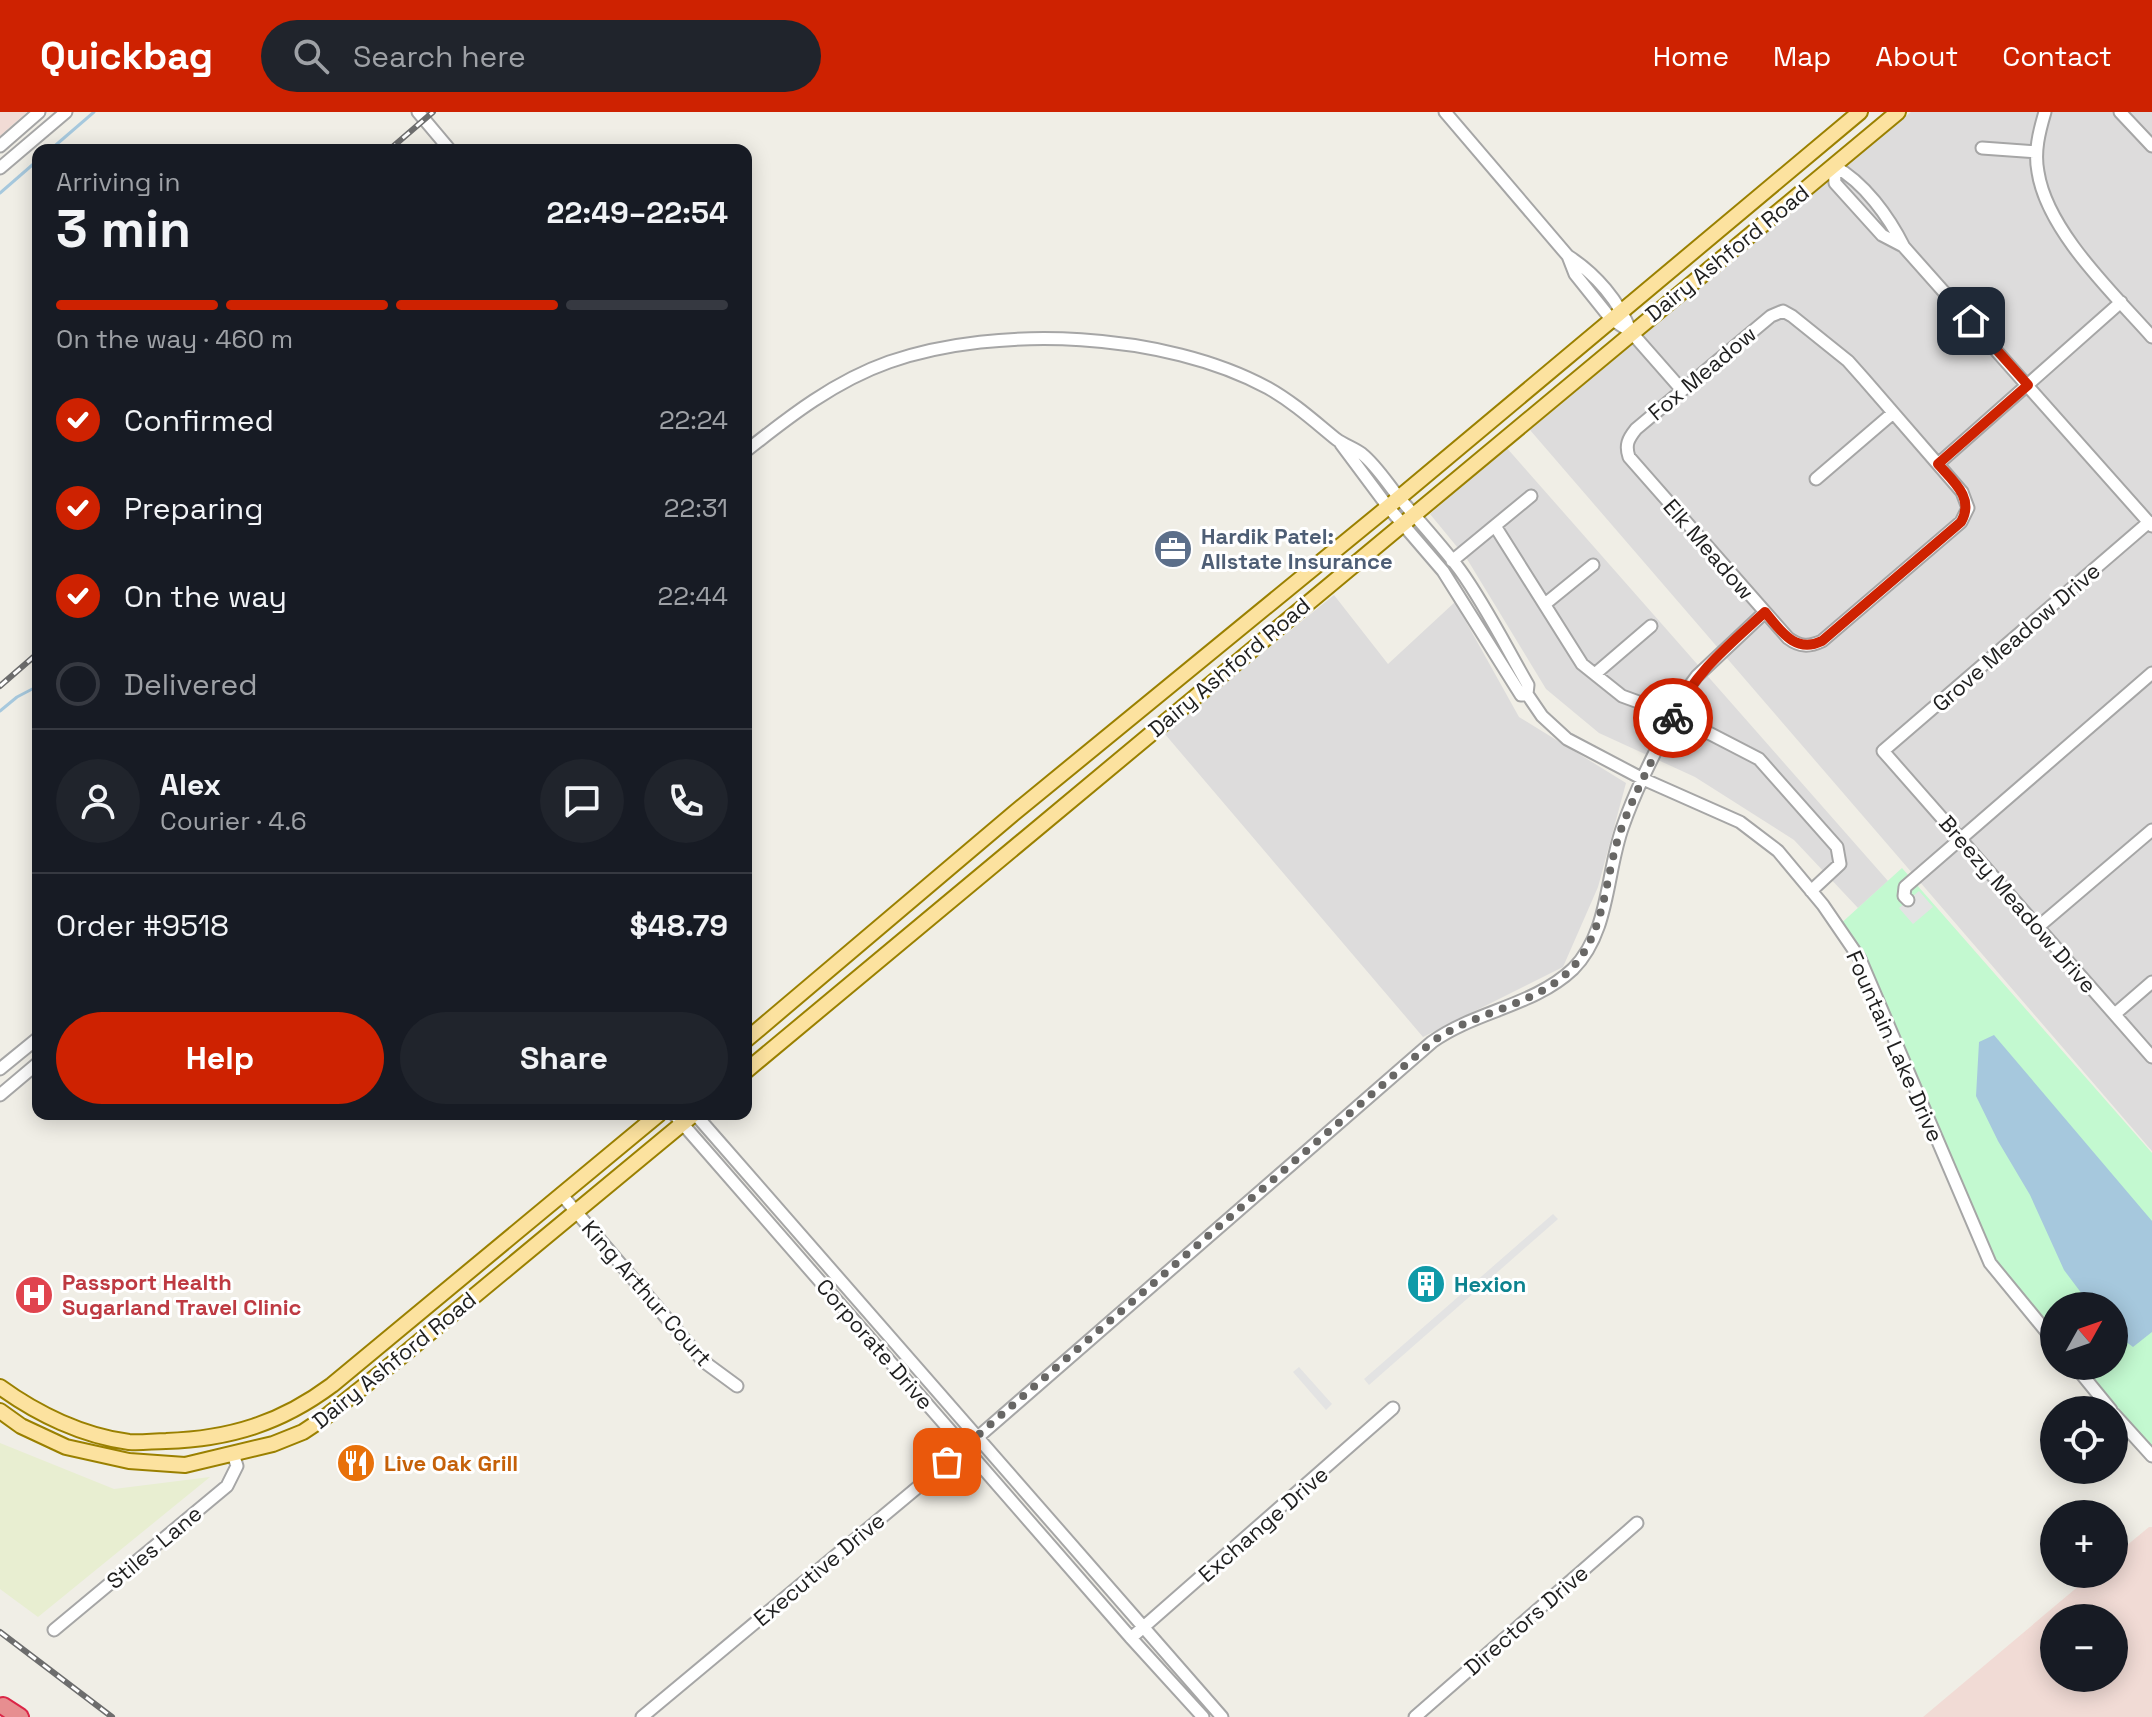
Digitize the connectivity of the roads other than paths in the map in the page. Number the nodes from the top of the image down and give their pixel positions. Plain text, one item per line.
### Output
1 (39, 112) edge
2 (66, 112) edge
3 (418, 112) edge
4 (1445, 112) edge
5 (1860, 112) edge
6 (1898, 112) edge
7 (2045, 112) edge
8 (2120, 112) edge
9 (445, 144) edge
10 (0, 146) edge
11 (2152, 146) edge
12 (1982, 148) dead end
13 (2036, 152) junction
14 (1834, 166) junction
15 (0, 168) edge
16 (2121, 302) junction
17 (1617, 314) junction
18 (1631, 332) junction
19 (2152, 337) edge
20 (2028, 385) junction
21 (1682, 390) junction
22 (1503, 410) junction
23 (1893, 413) junction
24 (1518, 426) junction
25 (1627, 442) joint
26 (752, 447) edge
27 (1938, 464) junction
28 (1816, 479) dead end
29 (1531, 496) dead end
30 (1393, 502) junction
31 (1407, 518) junction
32 (2151, 524) edge
33 (1495, 526) junction
34 (1452, 561) junction
35 (1593, 565) dead end
36 (1545, 604) junction
37 (1765, 612) junction
38 (1488, 617) junction
39 (1245, 624) junction
40 (1476, 625) junction
41 (1651, 626) dead end
42 (1259, 642) junction
43 (2152, 673) edge
44 (1595, 674) junction
45 (1527, 694) junction
46 (1674, 715) junction
47 (1095, 747) junction
48 (1883, 751) joint
49 (1111, 765) junction
50 (1643, 779) junction
51 (1013, 814) junction
52 (2152, 830) edge
53 (1029, 835) junction
54 (1961, 839) junction
55 (1811, 891) junction
56 (1908, 900) dead end
57 (2038, 927) junction
58 (2152, 982) edge
59 (2115, 1014) junction
60 (752, 1035) edge
61 (32, 1043) edge
62 (2152, 1057) edge
63 (752, 1066) edge
64 (32, 1067) edge
65 (0, 1069) edge
66 (2, 1088) edge
67 (652, 1120) edge
68 (682, 1120) edge
69 (689, 1120) edge
70 (690, 1120) edge
71 (761, 1189) junction
72 (561, 1194) junction
73 (749, 1200) junction
74 (577, 1213) junction
75 (2040, 1324) edge
76 (389, 1339) junction
77 (403, 1355) junction
78 (352, 1370) junction
79 (2086, 1380) edge
80 (365, 1386) junction
81 (737, 1386) dead end
82 (0, 1387) edge
83 (2099, 1396) edge
84 (1393, 1408) dead end
85 (0, 1411) edge
86 (2128, 1430) edge
87 (978, 1437) junction
88 (966, 1447) junction
89 (233, 1454) junction
90 (2152, 1456) edge
91 (1637, 1523) dead end
92 (1143, 1628) junction
93 (54, 1630) dead end
94 (1131, 1638) junction
95 (2, 1705) edge
96 (19, 1717) edge
97 (642, 1717) edge
98 (1203, 1717) edge
99 (1222, 1717) edge
100 (1415, 1717) edge

1 - 10 street
2 - 15 street
3 - 9 street
4 - 17 street
5 - 17 main road, Dairy Ashford Road
6 - 14 main road, Dairy Ashford Road
7 - 13 street
8 - 11 street
12 - 13 street
13 - 16 street
14 - 18 main road, Dairy Ashford Road
14 - 20 street
16 - 19 street
16 - 20 street
17 - 18 street
17 - 22 main road, Dairy Ashford Road
18 - 21 street
18 - 24 main road, Dairy Ashford Road
20 - 27 street
20 - 32 street
21 - 23 street, Fox Meadow
21 - 25 street, Fox Meadow
22 - 24 main road
22 - 30 main road, Dairy Ashford Road
23 - 27 street
23 - 28 street
24 - 31 main road, Dairy Ashford Road
25 - 37 street, Elk Meadow
26 - 30 street
27 - 37 street, Elk Meadow
29 - 33 street
30 - 31 street
30 - 39 main road, Dairy Ashford Road
31 - 34 street, Fountain Lake Drive
31 - 40 street, Fountain Lake Drive
31 - 42 main road, Dairy Ashford Road
32 - 48 street, Grove Meadow Drive
33 - 34 street
33 - 36 street
34 - 38 street, Fountain Lake Drive
35 - 36 street
36 - 44 street
37 - 46 street, Executive Drive
38 - 40 street
38 - 45 street, Fountain Lake Drive
39 - 42 main road
39 - 47 main road, Dairy Ashford Road
40 - 45 street, Fountain Lake Drive
41 - 44 street
42 - 49 main road, Dairy Ashford Road
43 - 54 street
44 - 46 street
45 - 50 street, Fountain Lake Drive
46 - 50 street, Executive Drive
46 - 55 street
47 - 49 main road
47 - 51 main road, Dairy Ashford Road
48 - 54 street, Breezy Meadow Drive
49 - 53 main road, Dairy Ashford Road
50 - 55 street, Fountain Lake Drive
50 - 87 street, Executive Drive
51 - 53 main road
51 - 60 main road, Dairy Ashford Road
52 - 57 street
53 - 63 main road, Dairy Ashford Road
54 - 56 street
54 - 57 street, Breezy Meadow Drive
55 - 75 street, Fountain Lake Drive
57 - 59 street, Breezy Meadow Drive
58 - 59 street
59 - 62 street, Breezy Meadow Drive
61 - 65 street
64 - 66 street
67 - 72 main road, Dairy Ashford Road
68 - 74 main road, Dairy Ashford Road
69 - 73 street, Corporate Drive
70 - 71 street, Corporate Drive
71 - 73 street
71 - 87 street, Corporate Drive
72 - 74 street, King Arthur Court
72 - 76 main road, Dairy Ashford Road
73 - 88 street, Corporate Drive
74 - 77 main road, Dairy Ashford Road
74 - 81 street, King Arthur Court
76 - 77 main road
76 - 78 main road, Dairy Ashford Road
77 - 80 main road, Dairy Ashford Road
78 - 80 main road
78 - 82 main road, Dairy Ashford Road
79 - 83 street
80 - 89 main road, Dairy Ashford Road
84 - 92 street, Exchange Drive
85 - 89 main road, Dairy Ashford Road
86 - 90 street
87 - 88 street, Executive Drive
87 - 92 street, Corporate Drive
88 - 94 street, Corporate Drive
88 - 97 street, Executive Drive
89 - 93 street, Stiles Lane
91 - 100 street, Directors Drive
92 - 94 street, Exchange Drive
92 - 99 street, Corporate Drive
94 - 98 street, Corporate Drive
95 - 96 highway

